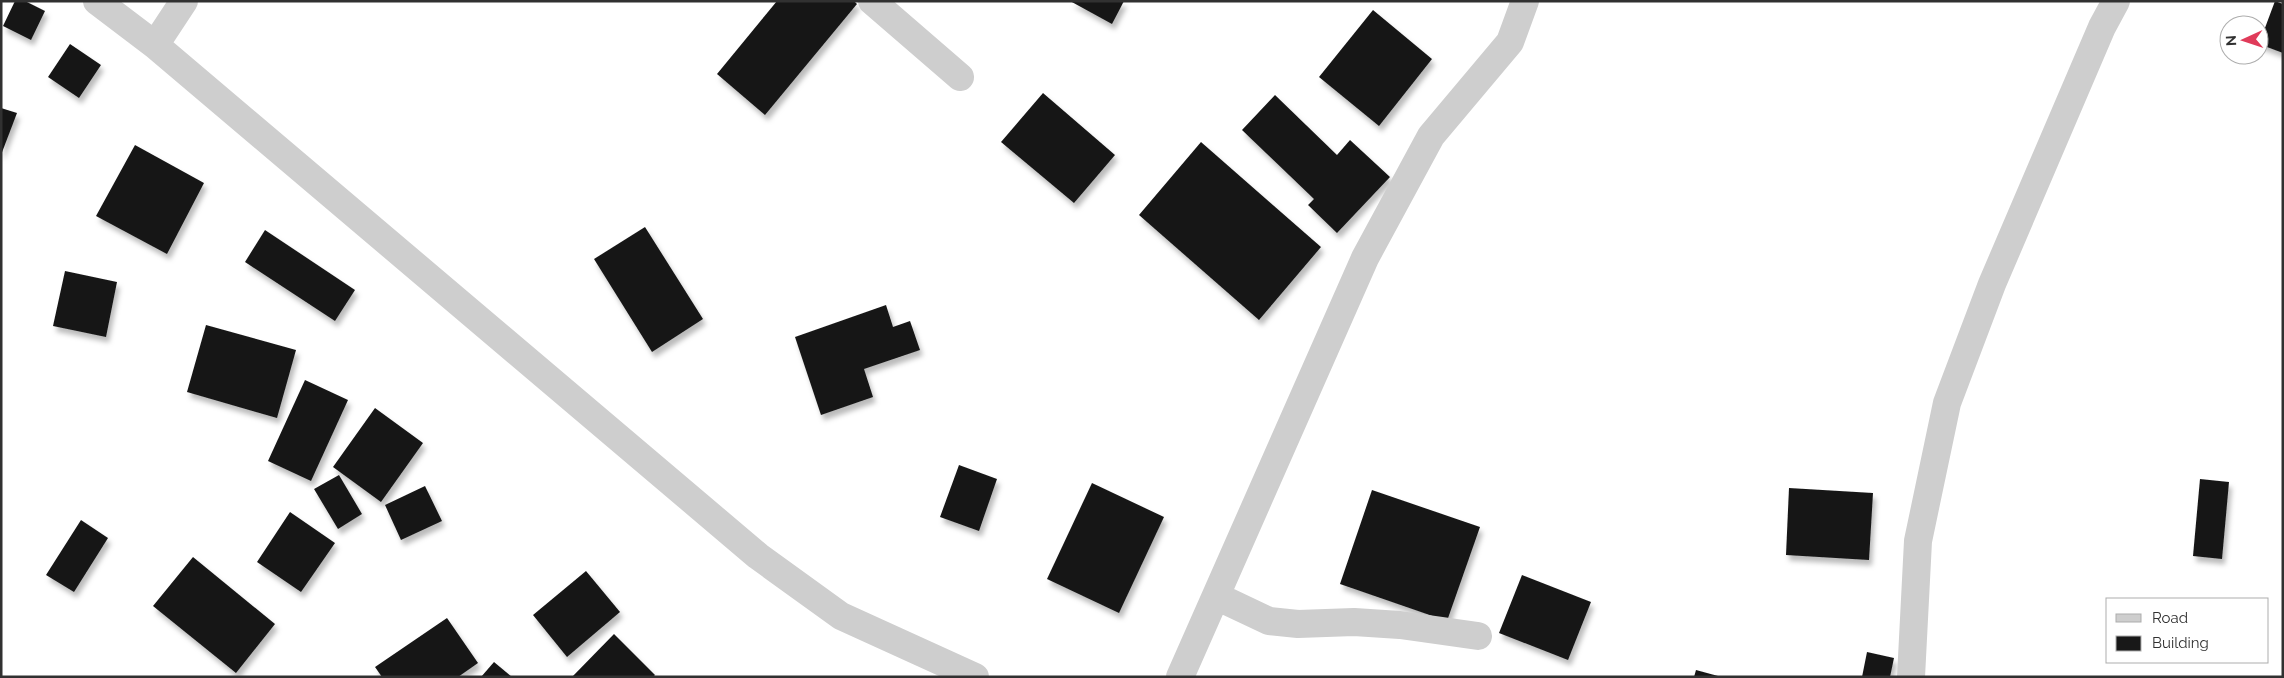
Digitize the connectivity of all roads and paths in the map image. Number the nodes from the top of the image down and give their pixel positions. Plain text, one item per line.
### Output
1 (98, 1) edge
2 (184, 1) edge
3 (872, 1) edge
4 (1526, 1) edge
5 (2116, 1) edge
6 (155, 45) junction
7 (960, 77) dead end
8 (1216, 596) junction
9 (1478, 636) dead end
10 (975, 677) edge
11 (1180, 677) edge
12 (1911, 677) edge

1 - 6 street
2 - 6 street
3 - 7 street
4 - 8 street
5 - 12 street
6 - 10 street
8 - 9 street
8 - 11 street

